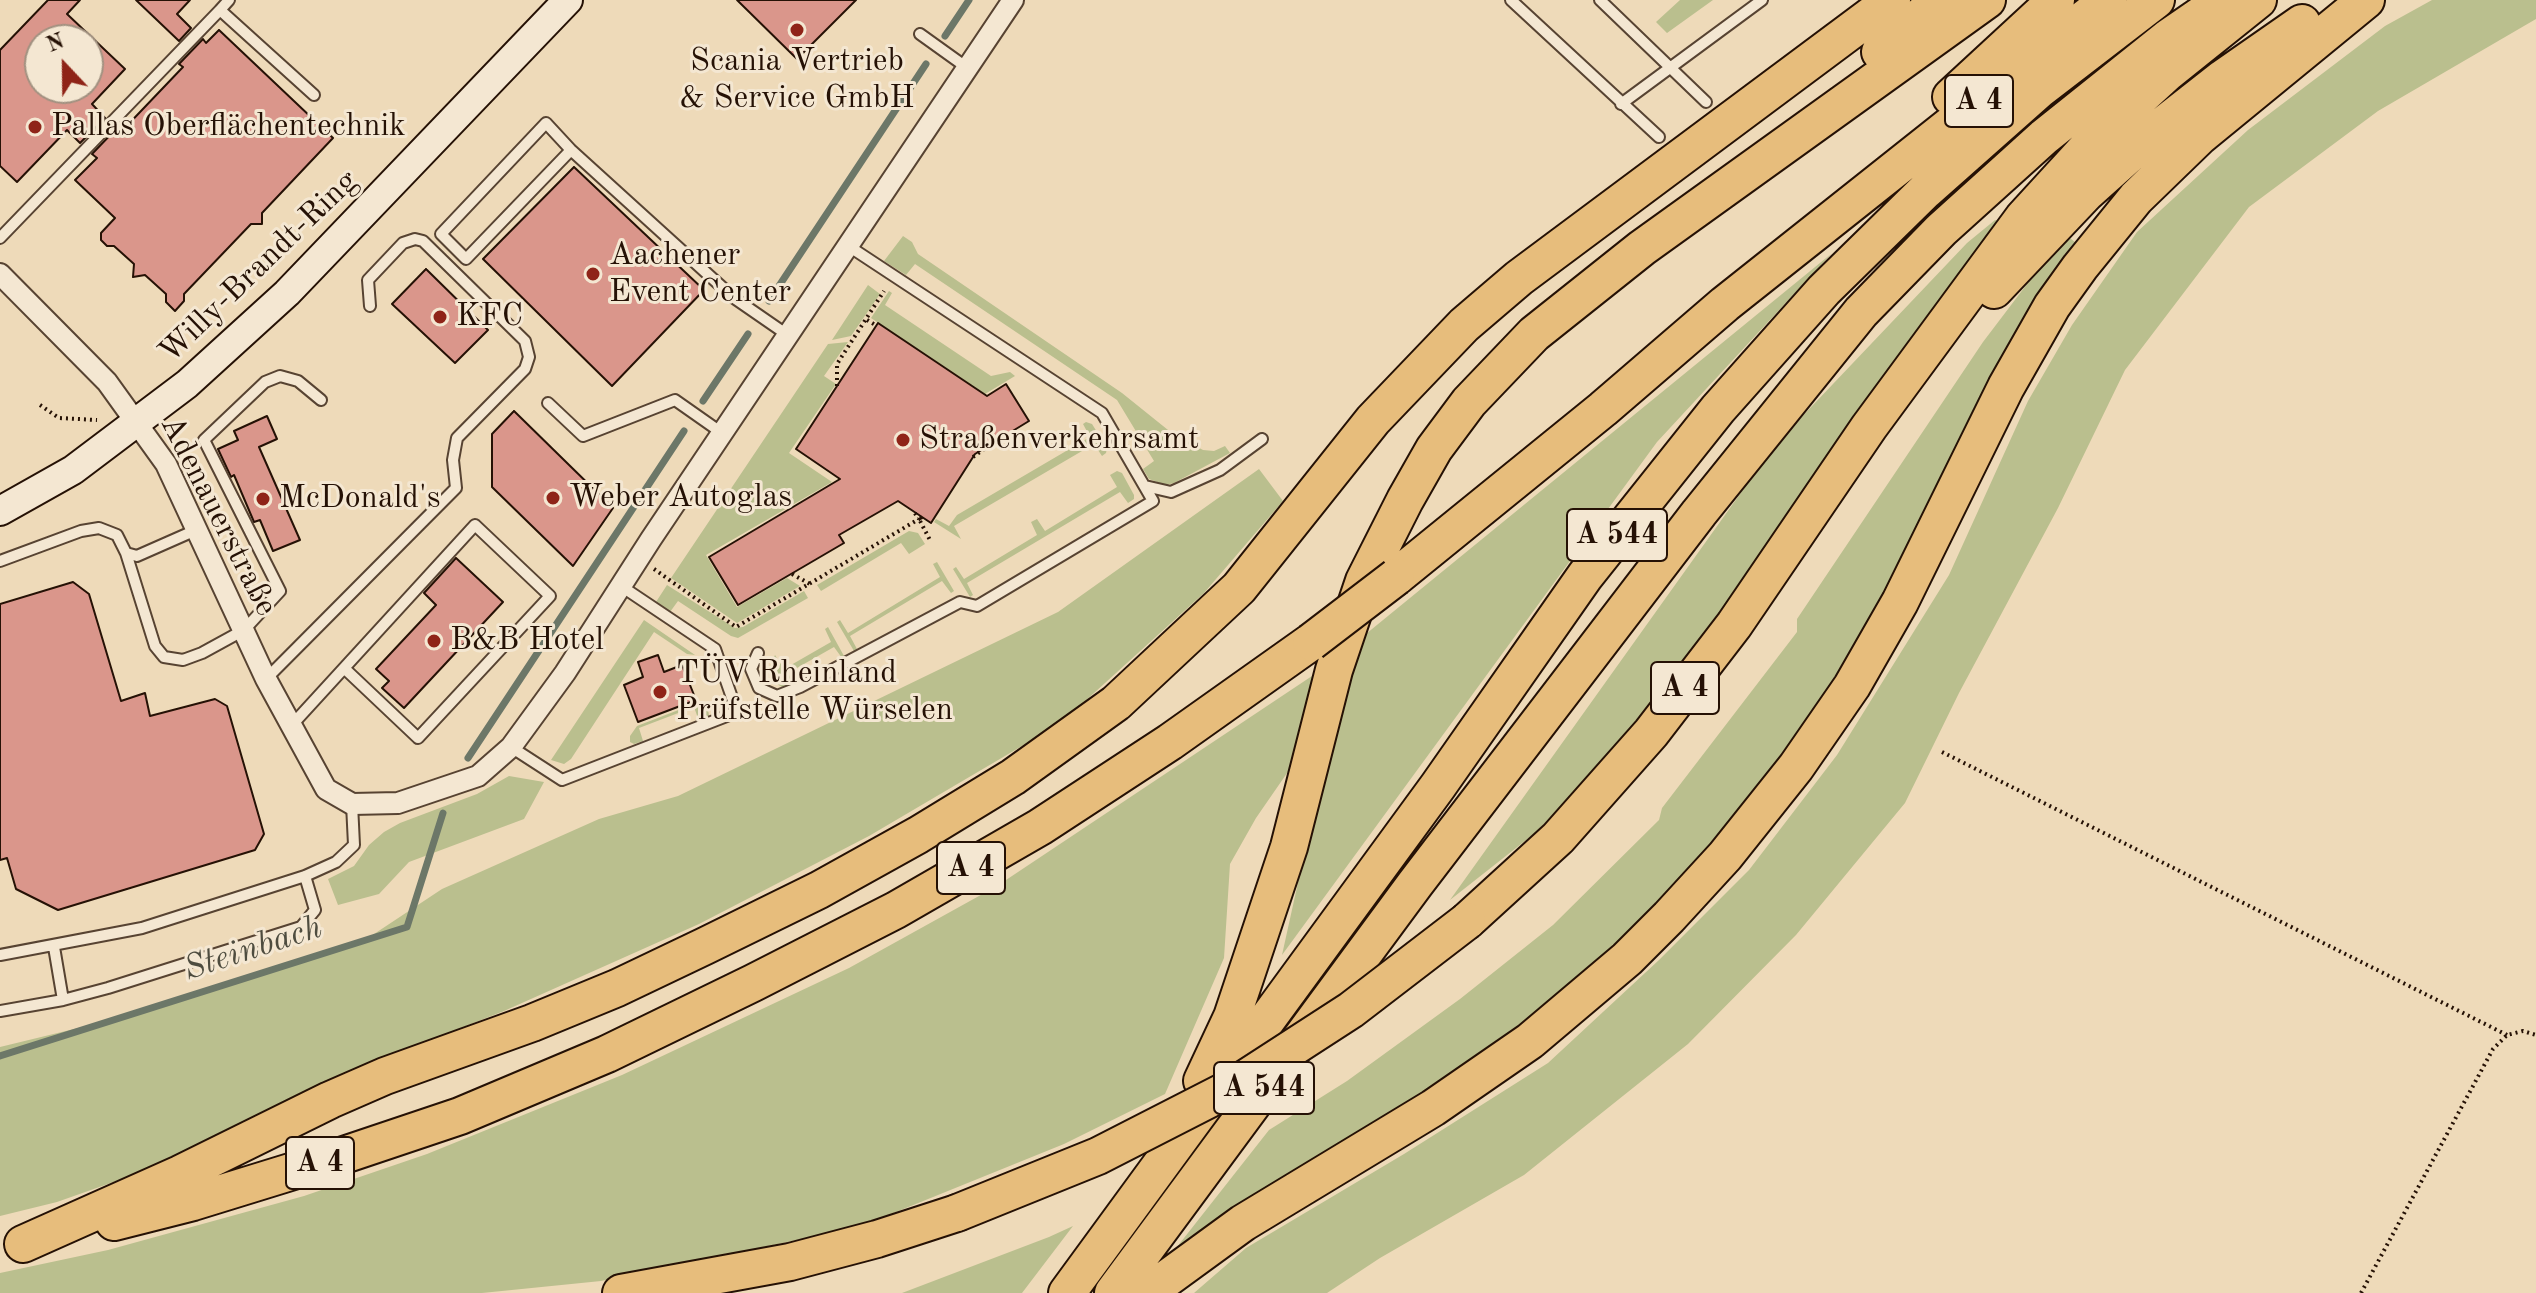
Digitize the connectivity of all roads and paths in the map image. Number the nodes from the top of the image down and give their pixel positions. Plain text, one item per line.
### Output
1 (229, 0) edge
2 (568, 0) edge
3 (1013, 0) edge
4 (1511, 0) edge
5 (1600, 0) edge
6 (1762, 0) edge
7 (1892, 0) edge
8 (1939, 0) edge
9 (1987, 0) edge
10 (2056, 0) edge
11 (2108, 0) edge
12 (2156, 0) edge
13 (2223, 0) edge
14 (2258, 0) edge
15 (2339, 0) edge
16 (2366, 0) edge
17 (220, 10) junction
18 (920, 34) dead end
19 (966, 67) junction
20 (1671, 67) junction
21 (314, 95) dead end
22 (1706, 102) dead end
23 (1621, 104) junction
24 (1659, 137) dead end
25 (571, 150) junction
26 (1733, 185) junction
27 (1851, 202) junction
28 (0, 238) edge
29 (850, 247) junction
30 (877, 265) junction
31 (0, 274) edge
32 (370, 306) dead end
33 (867, 320) junction
34 (877, 326) dead end
35 (789, 336) junction
36 (837, 386) dead end
37 (321, 400) dead end
38 (548, 403) dead end
39 (40, 405) dead end
40 (138, 422) junction
41 (1869, 427) junction
42 (722, 433) junction
43 (1262, 439) dead end
44 (995, 441) dead end
45 (973, 457) dead end
46 (1145, 486) junction
47 (0, 511) edge
48 (914, 512) dead end
49 (920, 518) junction
50 (196, 530) junction
51 (931, 542) dead end
52 (126, 553) junction
53 (639, 558) junction
54 (0, 561) edge
55 (792, 574) dead end
56 (810, 584) junction
57 (621, 586) junction
58 (244, 630) junction
59 (758, 653) dead end
60 (344, 668) junction
61 (266, 679) junction
62 (289, 727) junction
63 (511, 747) junction
64 (1942, 752) dead end
65 (352, 804) junction
66 (305, 876) junction
67 (54, 947) junction
68 (0, 955) edge
69 (63, 1000) junction
70 (0, 1011) edge
71 (2507, 1035) junction
72 (2536, 1035) edge
73 (1170, 1152) junction
74 (11, 1247) edge
75 (621, 1293) edge
76 (1067, 1293) edge
77 (1113, 1293) edge
78 (1147, 1293) edge
79 (2361, 1293) edge

1 - 17 lane
2 - 40 street, Willy-Brandt-Ring
3 - 19 street
4 - 23 lane
5 - 20 lane
6 - 20 lane
7 - 74 highway
8 - 26 highway
9 - 26 highway
10 - 27 highway
11 - 27 highway, A 4
12 - 73 highway, A 544
13 - 77 highway, A 544
14 - 41 highway, A 4
15 - 41 highway
16 - 78 highway
17 - 21 lane
17 - 28 lane
18 - 19 lane
19 - 29 street
20 - 22 lane
20 - 23 lane
23 - 24 lane
25 - 25 lane
25 - 35 lane
26 - 73 highway
27 - 74 highway, A 4, bridge
29 - 30 lane
29 - 35 street
30 - 33 path
30 - 46 lane
31 - 40 street, Adenauerstraße
32 - 61 lane
33 - 34 path
33 - 36 path
35 - 42 street
37 - 58 lane
38 - 42 lane
39 - 40 path
40 - 47 street, Willy-Brandt-Ring
40 - 50 street, Adenauerstraße
41 - 75 highway, A 4, bridge
42 - 53 street
43 - 46 lane
44 - 45 path
46 - 59 lane
48 - 49 path
49 - 51 path
49 - 56 path
50 - 52 lane
50 - 58 street, Adenauerstraße
52 - 54 lane
52 - 58 lane
53 - 56 path
53 - 57 street
55 - 56 path
57 - 63 street
57 - 63 lane
58 - 61 street, Adenauerstraße
60 - 60 lane
60 - 62 lane
61 - 62 street, Adenauerstraße
62 - 65 street, Adenauerstraße
63 - 65 street
64 - 71 path
65 - 66 lane
66 - 67 lane
66 - 69 lane
67 - 68 lane
67 - 69 lane
69 - 70 lane
71 - 72 path
71 - 79 path
73 - 76 highway, A 544

